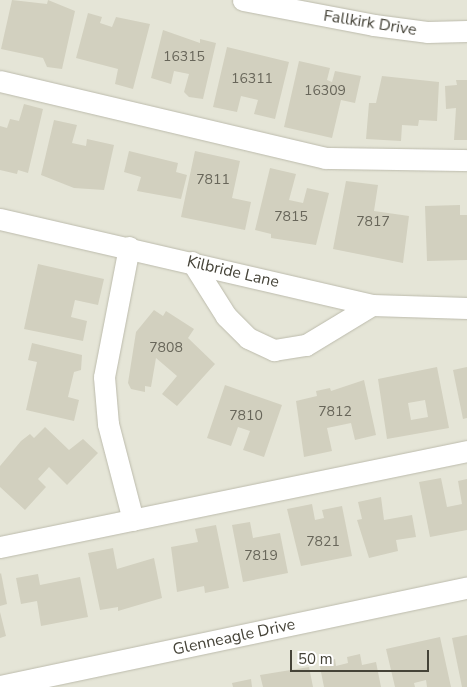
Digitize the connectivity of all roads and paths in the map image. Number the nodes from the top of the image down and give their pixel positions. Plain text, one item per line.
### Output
1 (244, 0) edge
2 (467, 31) edge
3 (0, 81) edge
4 (467, 160) edge
5 (0, 220) edge
6 (129, 247) junction
7 (192, 262) junction
8 (372, 305) junction
9 (467, 308) edge
10 (467, 451) edge
11 (133, 520) junction
12 (0, 547) edge
13 (467, 588) edge
14 (0, 686) edge

1 - 2 street, Fallkirk Drive
3 - 4 street
5 - 6 street, Kilbride Lane
6 - 7 street, Kilbride Lane
6 - 11 street
7 - 8 street, Kilbride Lane
7 - 8 street
8 - 9 street, Kilbride Lane
10 - 11 street
11 - 12 street
13 - 14 street, Glenneagle Drive

